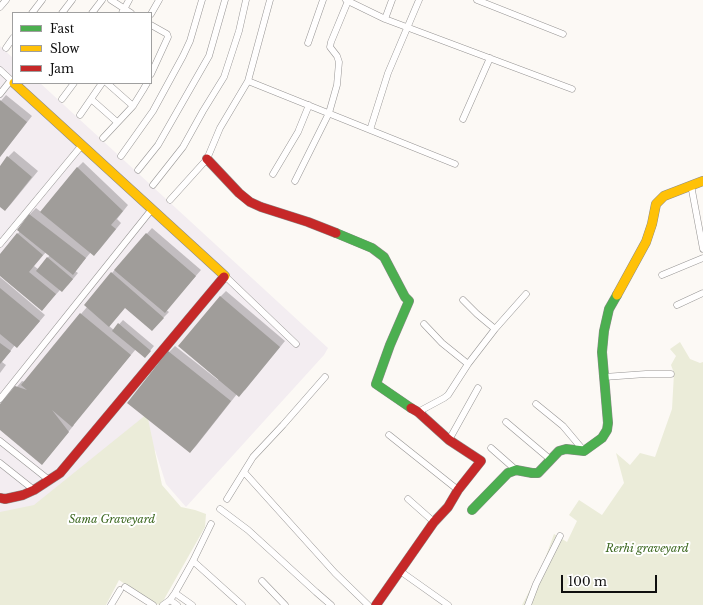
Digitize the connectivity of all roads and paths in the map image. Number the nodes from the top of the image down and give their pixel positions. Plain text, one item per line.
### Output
1 (6, 0) edge
2 (42, 0) edge
3 (72, 0) edge
4 (102, 0) edge
5 (111, 0) edge
6 (130, 0) edge
7 (159, 0) edge
8 (202, 0) edge
9 (225, 0) edge
10 (246, 0) edge
11 (270, 0) edge
12 (323, 0) edge
13 (392, 0) edge
14 (419, 0) edge
15 (477, 0) edge
16 (347, 1) edge
17 (0, 7) edge
18 (123, 11) edge
19 (33, 12) edge
20 (63, 12) edge
21 (93, 12) edge
22 (152, 12) edge
23 (385, 18) junction
24 (152, 26) edge
25 (408, 27) junction
26 (563, 34) dead end
27 (12, 39) edge
28 (308, 43) dead end
29 (6, 48) dead end
30 (490, 58) junction
31 (0, 70) edge
32 (152, 72) edge
33 (12, 81) edge
34 (248, 81) junction
35 (12, 83) edge
36 (15, 84) edge
37 (73, 84) edge
38 (101, 84) edge
39 (108, 84) edge
40 (146, 84) edge
41 (572, 89) dead end
42 (0, 94) edge
43 (62, 99) dead end
44 (91, 99) junction
45 (309, 105) junction
46 (133, 106) junction
47 (329, 113) junction
48 (80, 115) dead end
49 (463, 120) dead end
50 (117, 122) junction
51 (370, 130) junction
52 (103, 138) dead end
53 (82, 144) junction
54 (121, 156) dead end
55 (207, 160) junction
56 (455, 164) dead end
57 (138, 170) dead end
58 (273, 174) dead end
59 (295, 181) dead end
60 (703, 181) edge
61 (153, 185) dead end
62 (691, 185) junction
63 (170, 200) dead end
64 (152, 209) junction
65 (0, 244) edge
66 (703, 249) edge
67 (703, 258) edge
68 (662, 275) dead end
69 (225, 276) junction
70 (703, 293) edge
71 (526, 294) dead end
72 (463, 300) dead end
73 (677, 305) dead end
74 (424, 324) dead end
75 (495, 329) junction
76 (296, 344) dead end
77 (468, 364) junction
78 (671, 374) dead end
79 (325, 376) dead end
80 (604, 377) junction
81 (478, 388) dead end
82 (0, 399) edge
83 (536, 404) dead end
84 (418, 412) junction
85 (506, 422) dead end
86 (389, 435) dead end
87 (449, 440) junction
88 (0, 441) edge
89 (491, 448) dead end
90 (584, 451) junction
91 (551, 460) junction
92 (0, 462) edge
93 (516, 470) junction
94 (244, 472) junction
95 (50, 480) junction
96 (34, 490) junction
97 (458, 490) junction
98 (0, 498) edge
99 (227, 499) dead end
100 (408, 499) dead end
101 (220, 509) dead end
102 (472, 510) dead end
103 (434, 522) junction
104 (211, 524) dead end
105 (560, 536) dead end
106 (193, 561) junction
107 (400, 571) junction
108 (262, 581) dead end
109 (175, 593) junction
110 (170, 600) junction
111 (111, 605) edge
112 (153, 605) edge
113 (163, 605) edge
114 (177, 605) edge
115 (192, 605) edge
116 (242, 605) edge
117 (285, 605) edge
118 (331, 605) edge
119 (368, 605) edge
120 (376, 605) edge
121 (448, 605) edge
122 (528, 605) edge

1 - 17 street
2 - 19 street
3 - 20 street
4 - 21 street
5 - 18 street
6 - 18 street
7 - 22 street
8 - 54 street
9 - 57 street
10 - 61 street
11 - 34 street
12 - 28 street
13 - 23 street
14 - 25 street
15 - 26 street
16 - 23 street
16 - 47 street
23 - 25 street
24 - 32 street
25 - 30 street
25 - 51 street
27 - 29 street
30 - 41 street
30 - 49 street
31 - 33 street
34 - 45 street
34 - 55 street
35 - 42 street
36 - 53 street
37 - 43 street
38 - 44 street
39 - 46 street
40 - 46 street
44 - 48 street
44 - 50 street
45 - 47 street
45 - 58 street
46 - 50 street
47 - 51 street
47 - 59 street
50 - 52 street
51 - 56 street
53 - 64 street
53 - 65 street
55 - 63 street
55 - 84 street
60 - 62 street
62 - 66 street
62 - 80 street
64 - 69 street
64 - 82 street
67 - 68 street
69 - 76 street
69 - 95 street
70 - 73 street
71 - 75 street
72 - 75 street
74 - 77 street
75 - 77 street
77 - 84 street
78 - 80 street
79 - 94 street
80 - 90 street
81 - 87 street
83 - 90 street
84 - 87 street
85 - 91 street
86 - 97 street
87 - 97 street
88 - 95 street
89 - 93 street
90 - 91 street
91 - 93 street
92 - 96 street
93 - 102 street
94 - 99 street
94 - 119 street
95 - 96 street
96 - 98 street
97 - 103 street
100 - 103 street
101 - 118 street
103 - 107 street
104 - 106 street
105 - 122 street
106 - 109 street
106 - 116 street
107 - 120 street
107 - 121 street
108 - 117 street
109 - 110 street
109 - 115 street
110 - 113 street
110 - 114 street
111 - 112 street

